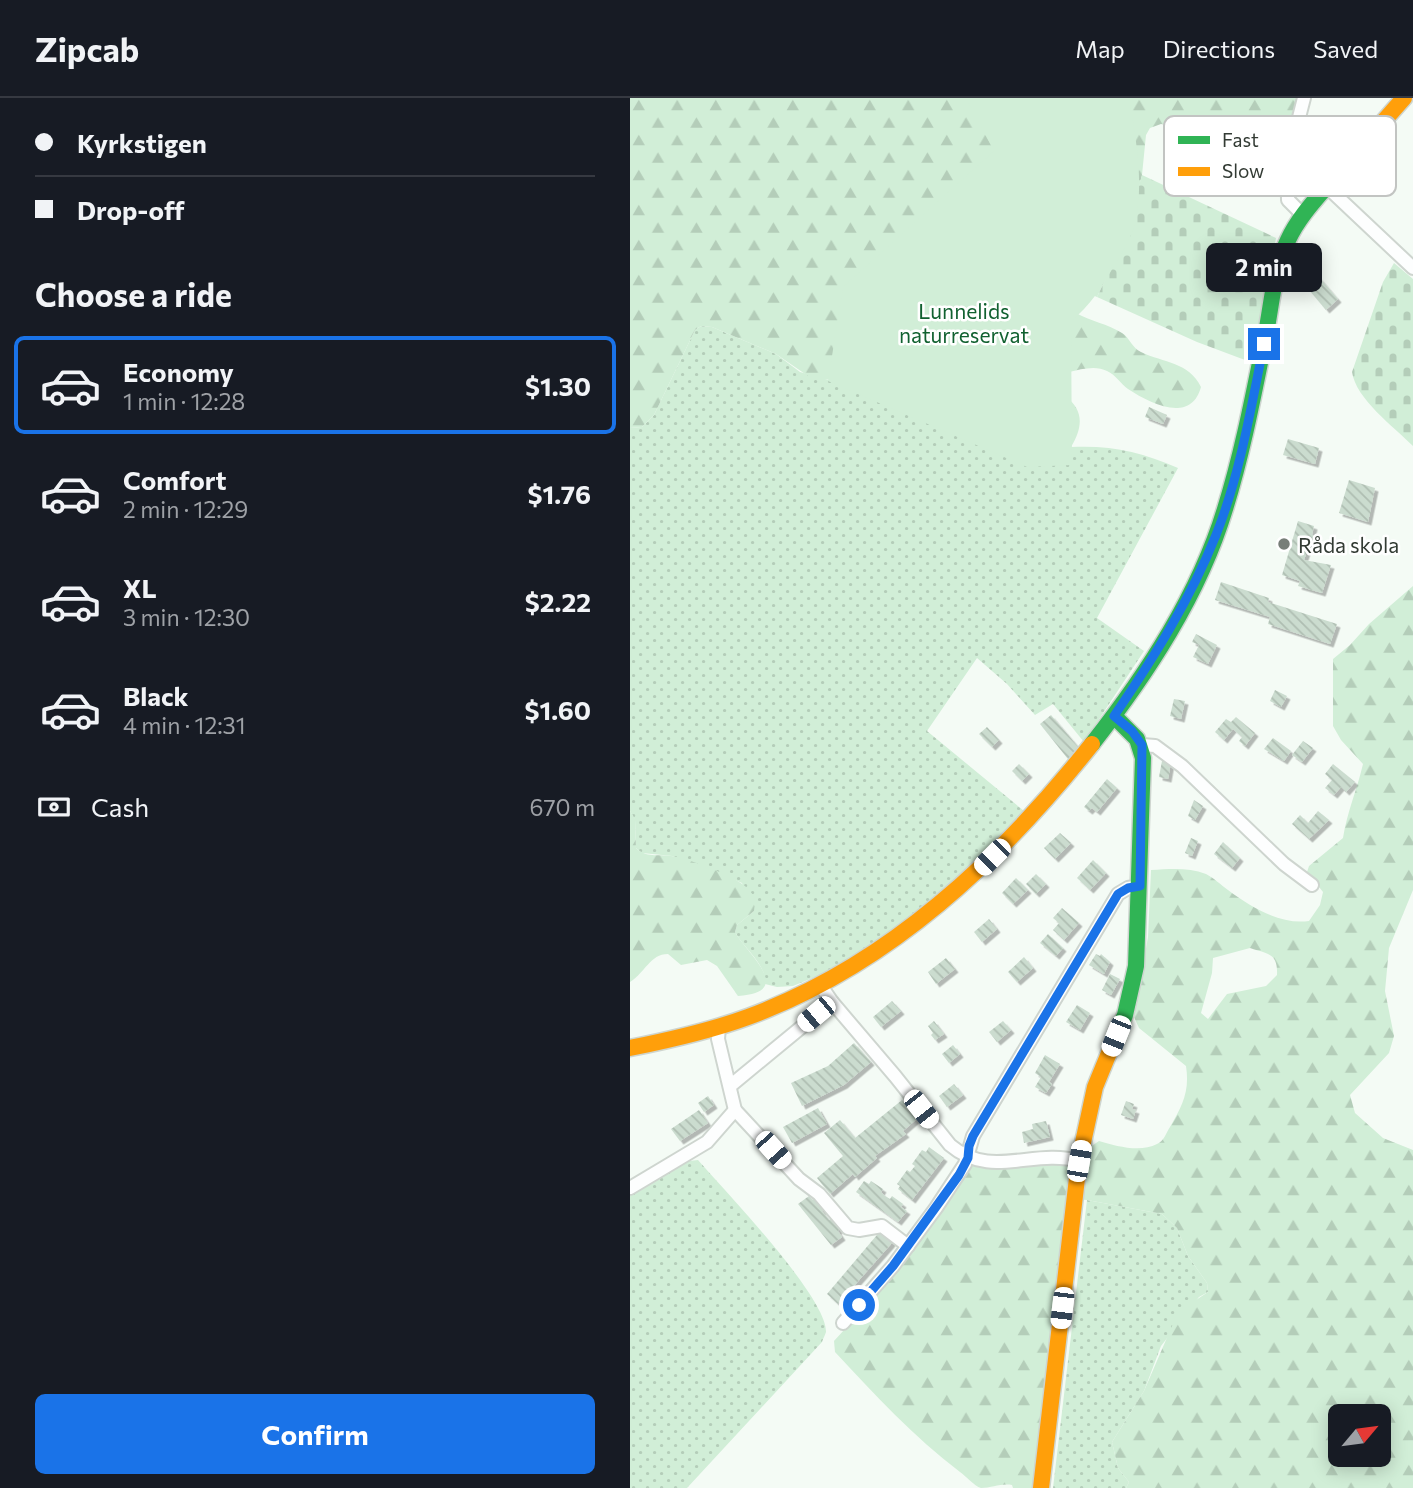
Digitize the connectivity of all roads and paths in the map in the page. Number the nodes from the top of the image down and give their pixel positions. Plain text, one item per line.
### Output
1 (1304, 98) edge
2 (1404, 98) edge
3 (1299, 116) edge
4 (1388, 116) edge
5 (1288, 196) edge
6 (1318, 196) edge
7 (1337, 196) edge
8 (1301, 214) junction
9 (1413, 268) edge
10 (1114, 716) junction
11 (1142, 745) junction
12 (1312, 885) dead end
13 (1140, 886) junction
14 (821, 986) junction
15 (832, 1002) junction
16 (719, 1027) junction
17 (630, 1048) edge
18 (730, 1086) junction
19 (735, 1110) junction
20 (968, 1158) junction
21 (1079, 1161) junction
22 (630, 1188) edge
23 (908, 1246) junction
24 (843, 1323) dead end
25 (1041, 1488) edge

1 - 3 street
2 - 4 street
5 - 8 street
6 - 8 street
7 - 9 street
8 - 10 street
10 - 11 street
10 - 14 street
11 - 12 street
11 - 13 street
13 - 20 street
13 - 21 street
14 - 15 street
14 - 16 street
15 - 18 street
15 - 20 street
16 - 17 street
16 - 18 street
18 - 19 street
19 - 22 street
19 - 23 street
20 - 21 street
20 - 23 street
21 - 25 street
23 - 24 street

